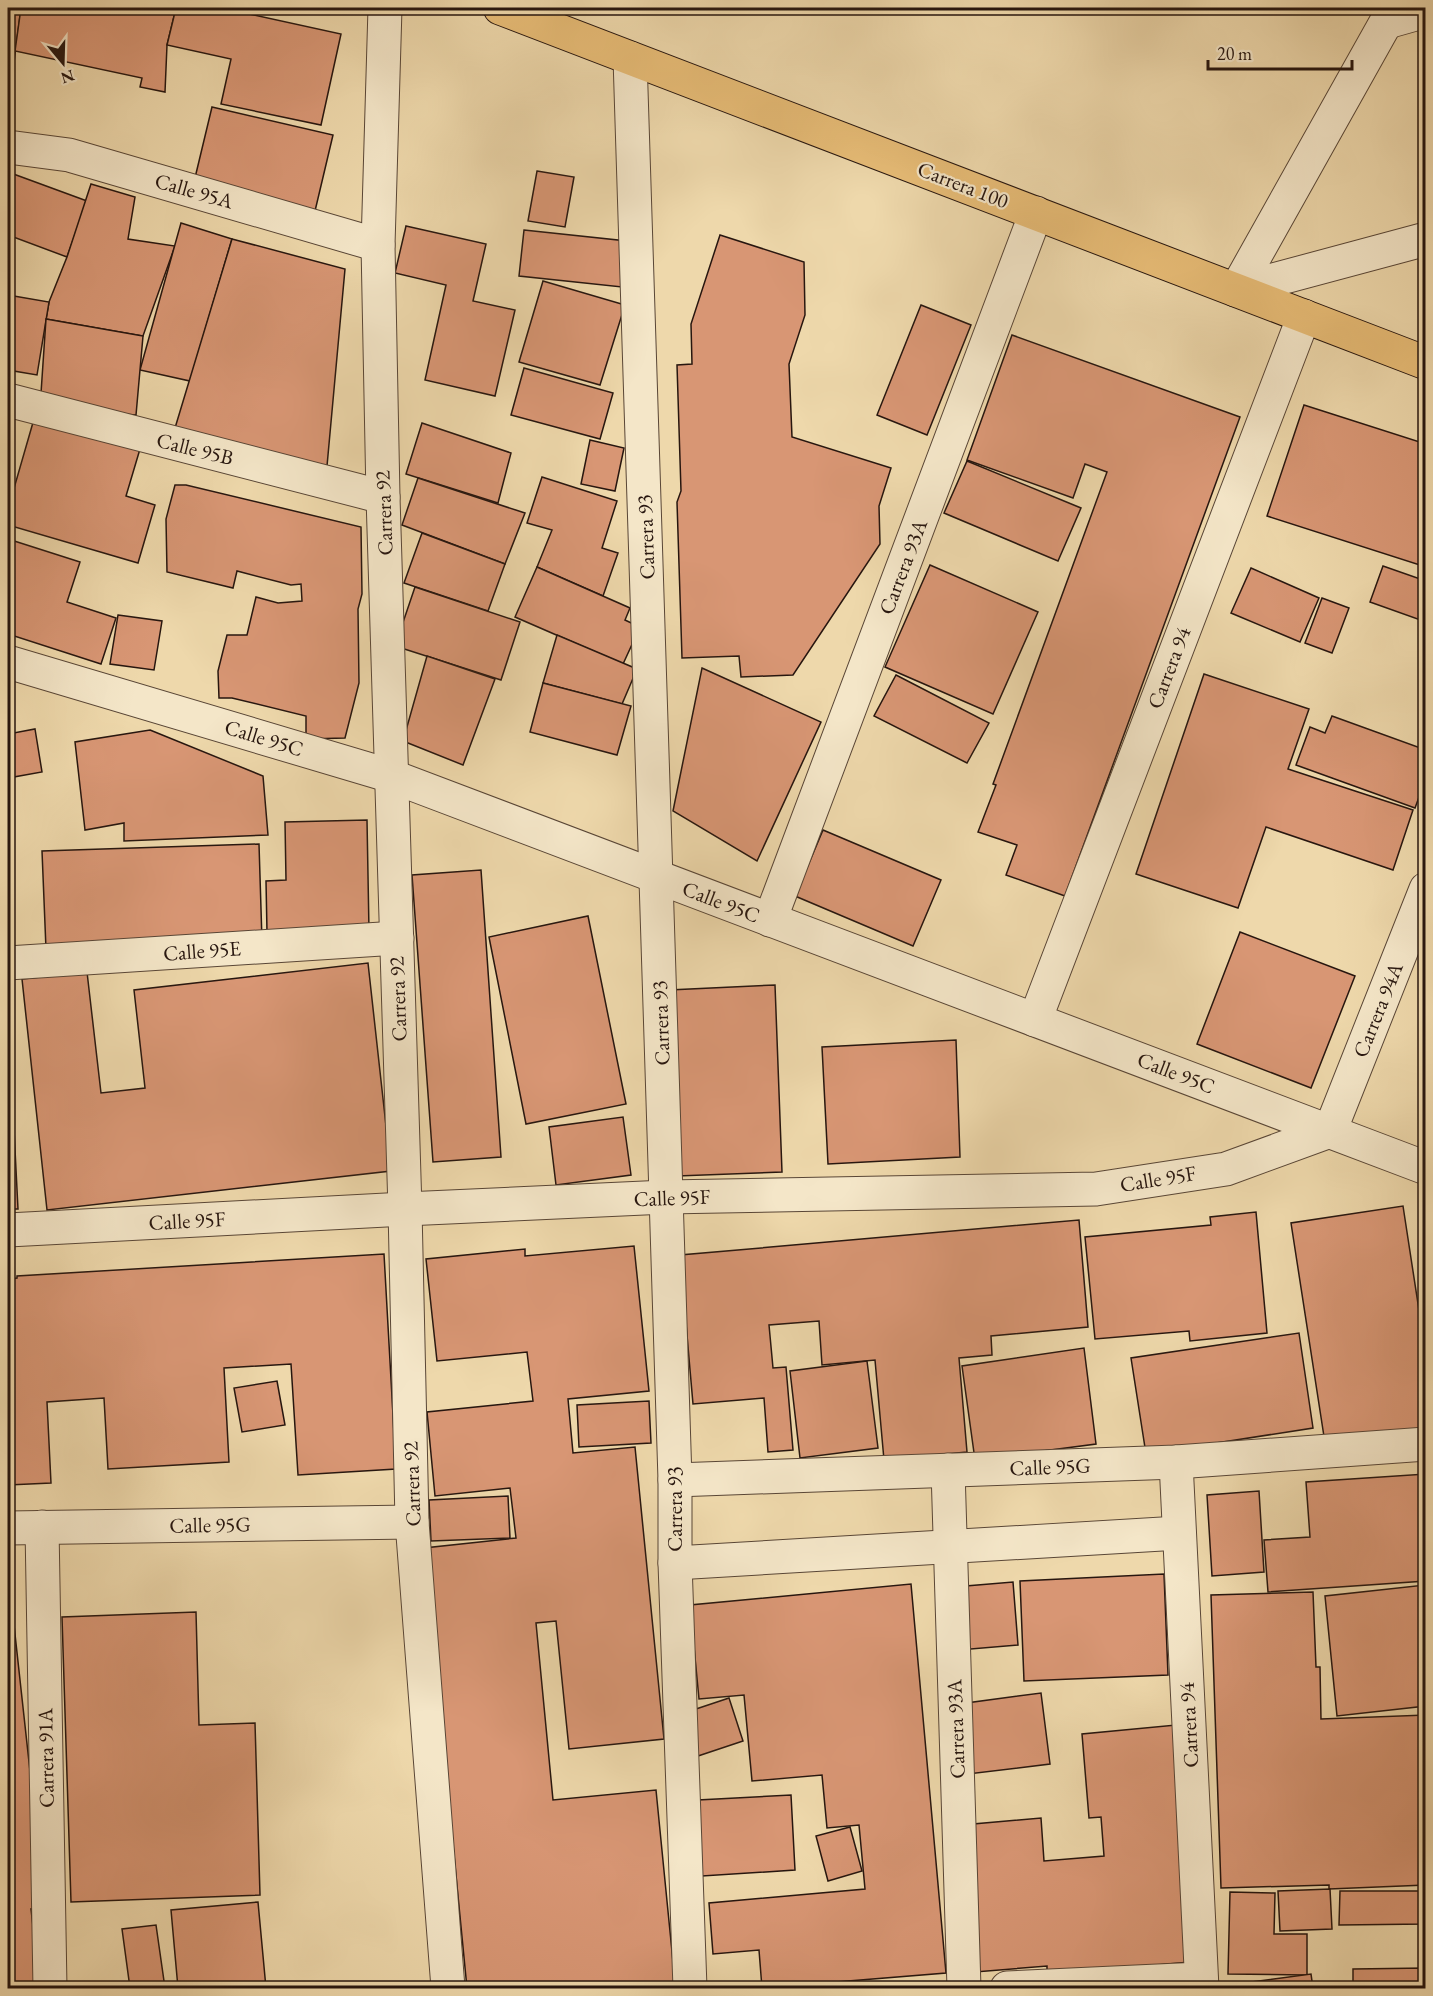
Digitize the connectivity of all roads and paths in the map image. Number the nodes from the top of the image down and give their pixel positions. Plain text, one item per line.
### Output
1 (385, 8) edge
2 (519, 11) edge
3 (1425, 11) edge
4 (1391, 15) edge
5 (630, 57) junction
6 (8, 147) edge
7 (1036, 213) junction
8 (1425, 239) edge
9 (378, 245) junction
10 (1236, 290) junction
11 (1304, 316) junction
12 (1425, 363) edge
13 (8, 400) edge
14 (383, 497) junction
15 (8, 662) edge
16 (391, 776) junction
17 (657, 877) junction
18 (1425, 889) edge
19 (770, 920) junction
20 (397, 938) junction
21 (8, 963) edge
22 (1035, 1020) junction
23 (1330, 1131) junction
24 (1425, 1168) edge
25 (666, 1197) junction
26 (405, 1209) junction
27 (8, 1230) edge
28 (1425, 1444) edge
29 (1176, 1462) junction
30 (948, 1470) junction
31 (675, 1480) junction
32 (412, 1522) junction
33 (42, 1527) junction
34 (8, 1528) edge
35 (1179, 1533) junction
36 (951, 1546) junction
37 (675, 1563) junction
38 (1202, 1984) edge
39 (50, 1989) edge
40 (448, 1989) edge
41 (690, 1989) edge
42 (964, 1989) edge
43 (1007, 1989) edge

1 - 9 street, Carrera 92
2 - 5 highway, Carrera 100
3 - 4 street
4 - 10 street
5 - 7 highway, Carrera 100
5 - 17 street, Carrera 93
6 - 9 street, Calle 95A
7 - 10 highway, Carrera 100
7 - 19 street, Carrera 93A
8 - 10 street
9 - 14 street, Carrera 92
10 - 11 highway, Carrera 100
11 - 12 highway, Carrera 100
11 - 22 street, Carrera 94
13 - 14 street, Calle 95B
14 - 16 street, Carrera 92
15 - 16 street, Calle 95C
16 - 17 street, Calle 95C
16 - 20 street, Carrera 92
17 - 19 street, Calle 95C
17 - 25 street, Carrera 93
18 - 23 street, Carrera 94A
19 - 22 street, Calle 95C
20 - 21 street, Calle 95E
20 - 26 street, Carrera 92
22 - 23 street, Calle 95C
23 - 24 street, Calle 95C
23 - 25 street, Calle 95F
25 - 26 street, Calle 95F
25 - 31 street, Carrera 93
26 - 27 street, Calle 95F
26 - 32 street, Carrera 92
28 - 29 street, Calle 95G
29 - 30 street, Calle 95G
29 - 35 street, Carrera 94
30 - 31 street, Calle 95G
30 - 36 street, Carrera 93A
31 - 37 street, Carrera 93
32 - 33 street, Calle 95G
32 - 40 street, Carrera 92
33 - 34 street, Calle 95G
33 - 39 street, Carrera 91A
35 - 36 street
35 - 38 street, Carrera 94
36 - 37 street
36 - 42 street, Carrera 93A
37 - 41 street, Carrera 93
38 - 43 street

